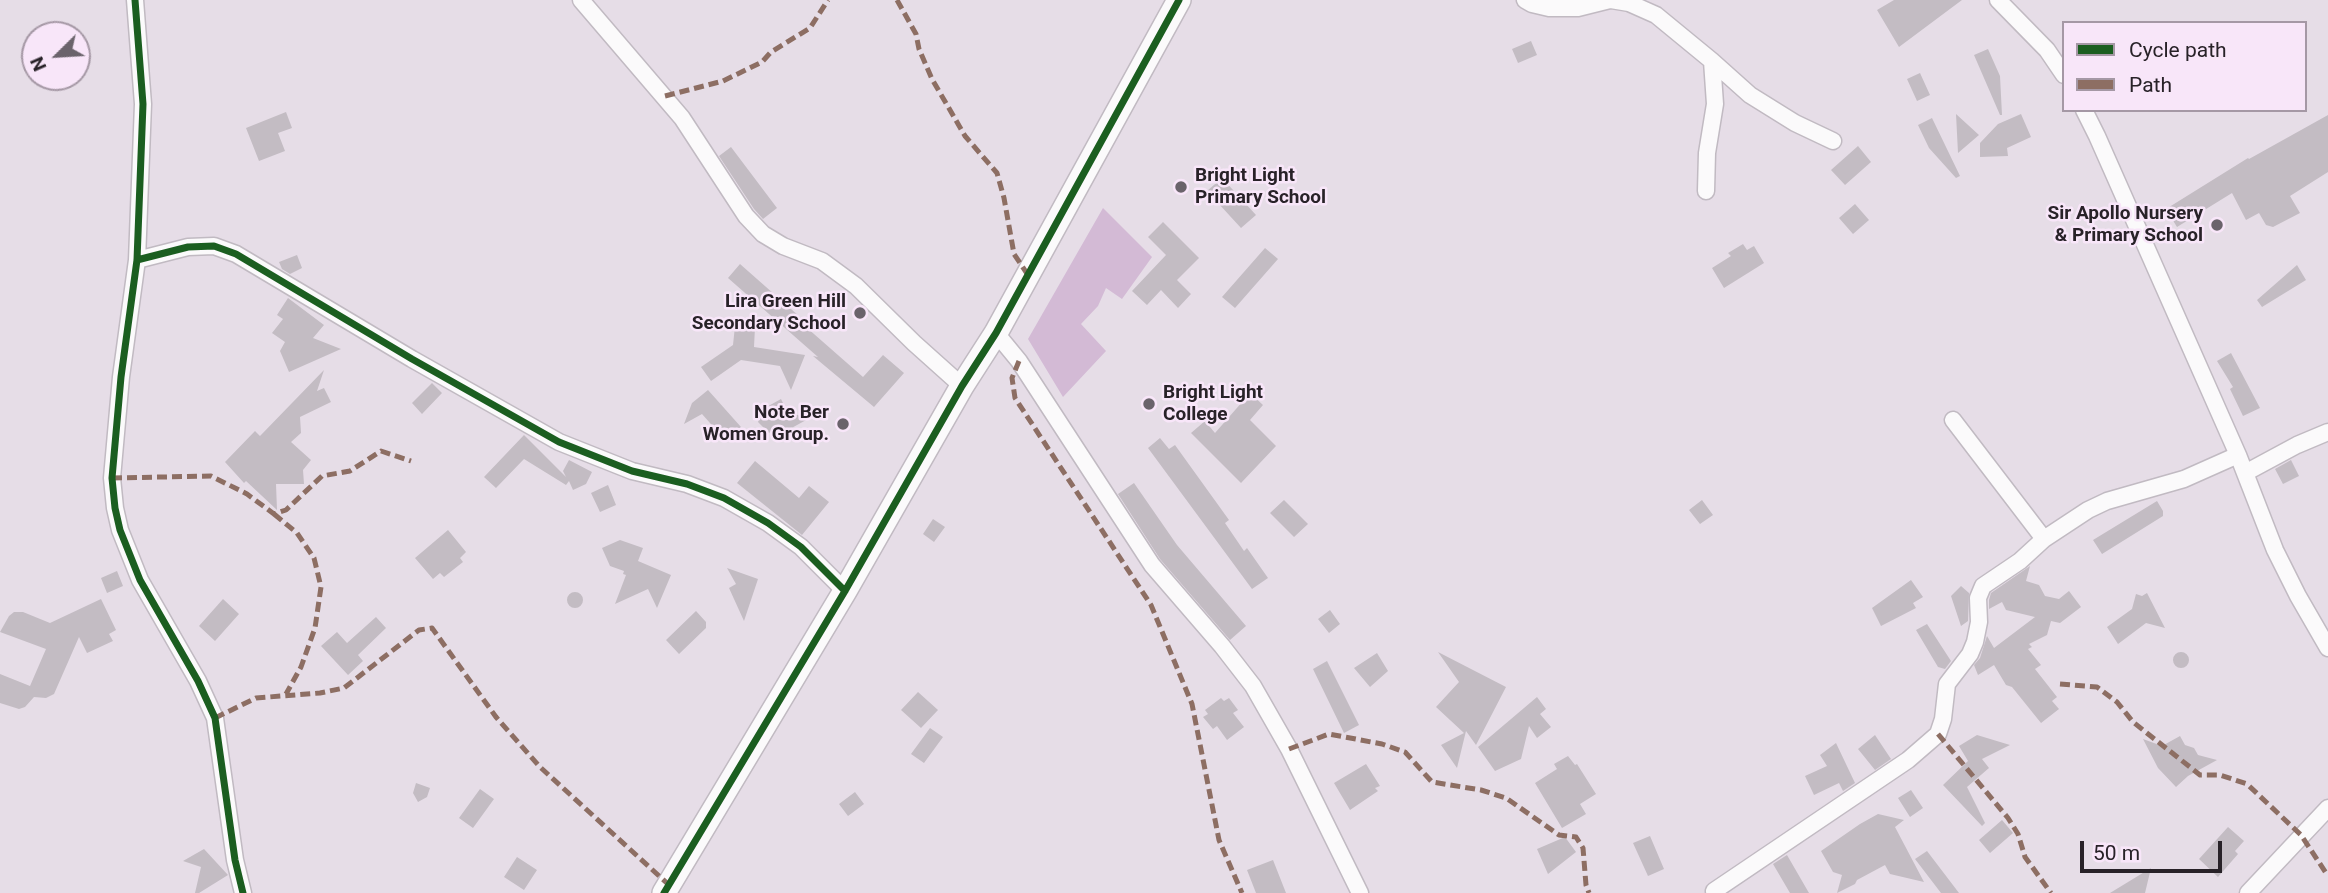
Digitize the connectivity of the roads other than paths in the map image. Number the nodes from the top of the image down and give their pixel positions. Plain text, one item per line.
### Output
1 (135, 0) edge
2 (581, 0) edge
3 (1180, 0) edge
4 (1525, 0) edge
5 (1611, 0) edge
6 (1998, 0) edge
7 (1712, 61) junction
8 (2062, 72) edge
9 (2085, 112) edge
10 (1833, 141) dead end
11 (1706, 191) dead end
12 (137, 260) junction
13 (996, 333) junction
14 (962, 386) junction
15 (1953, 420) dead end
16 (2328, 432) edge
17 (2238, 455) junction
18 (2245, 473) junction
19 (2044, 539) junction
20 (845, 591) junction
21 (2328, 648) edge
22 (2328, 808) edge
23 (1714, 891) edge
24 (243, 893) edge
25 (664, 893) edge
26 (1360, 893) edge
27 (2248, 893) edge

1 - 12 street
2 - 14 street
3 - 13 street
4 - 5 street
5 - 7 street
6 - 8 street
7 - 10 street
7 - 11 street
9 - 17 street
12 - 20 street
12 - 24 street
13 - 14 street
13 - 26 street
14 - 20 street
15 - 19 street
16 - 18 street
17 - 18 street
17 - 19 street
18 - 21 street
19 - 23 street
20 - 25 street
22 - 27 street

